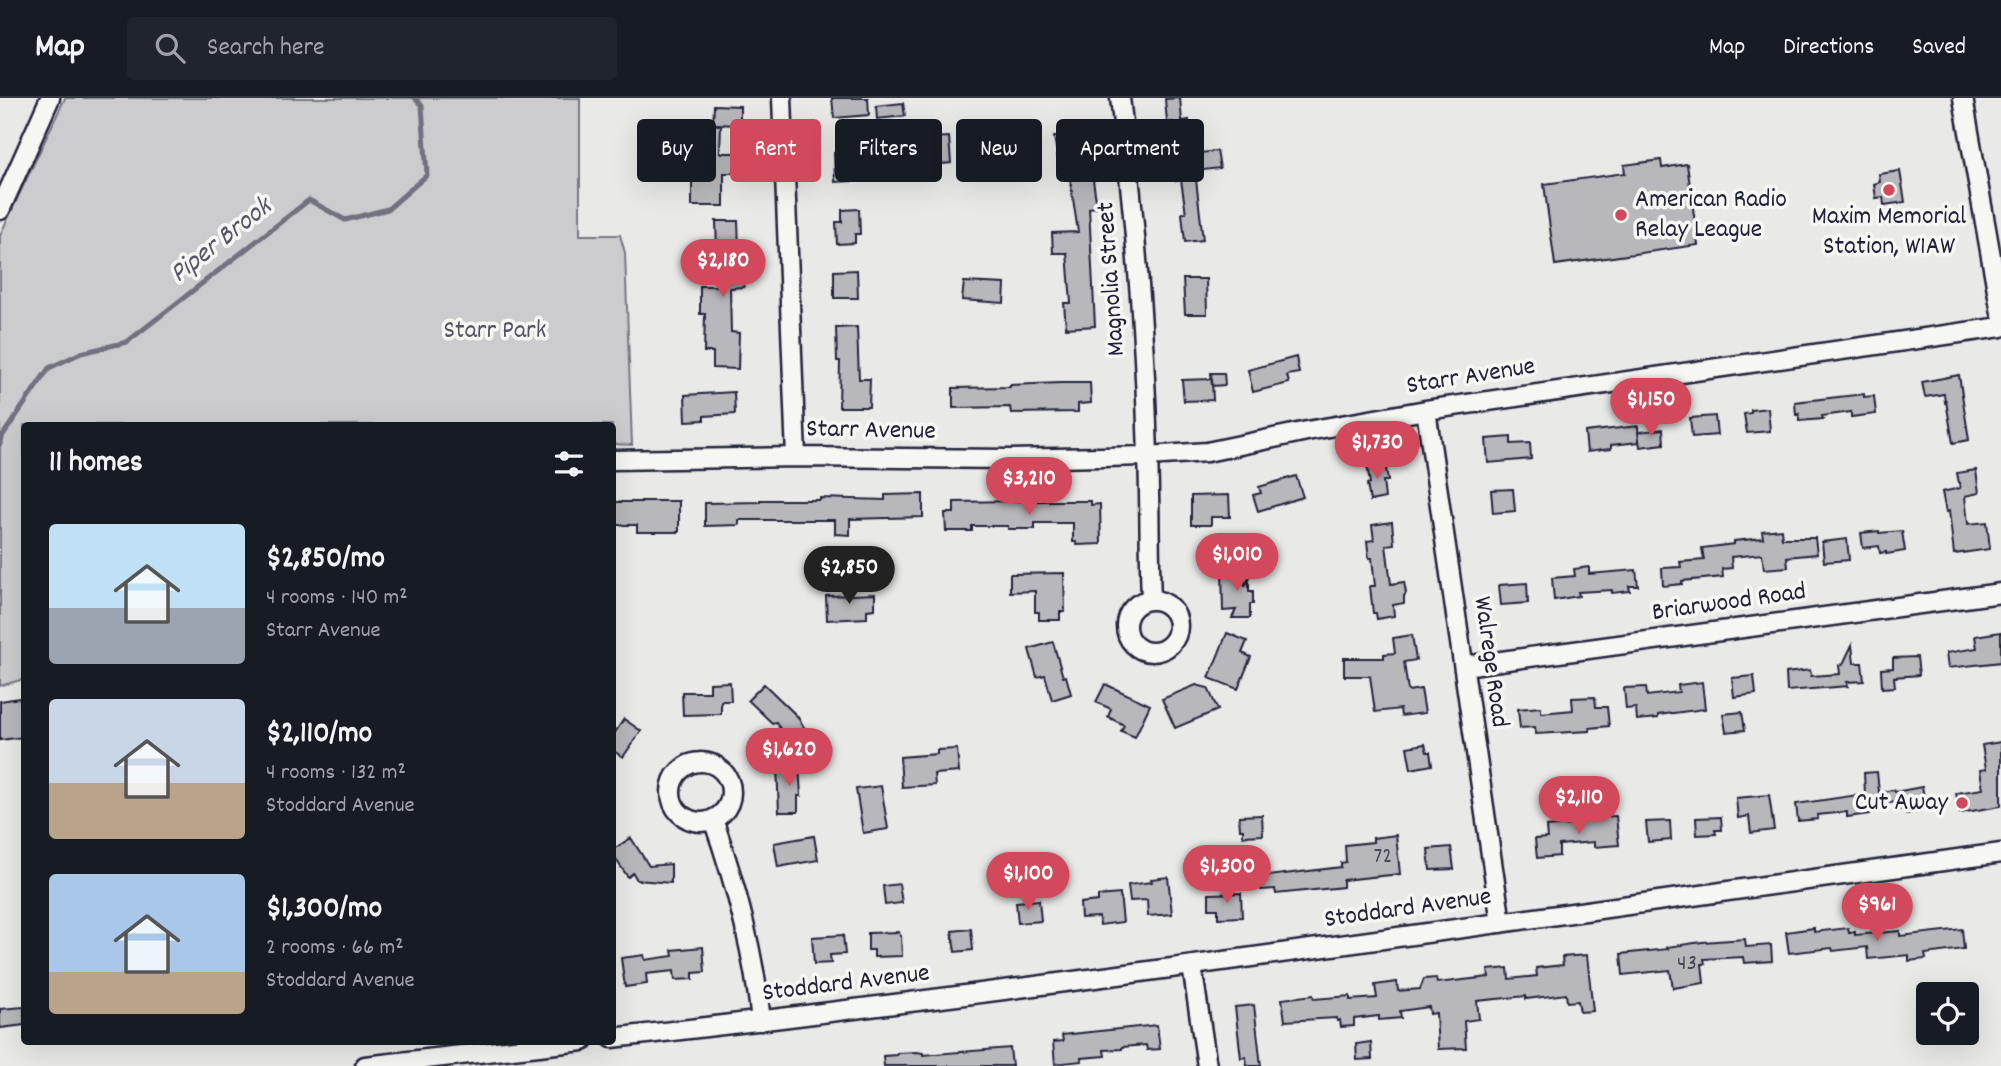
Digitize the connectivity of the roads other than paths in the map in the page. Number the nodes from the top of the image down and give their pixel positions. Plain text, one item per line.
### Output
1 (50, 98) edge
2 (782, 98) edge
3 (1120, 98) edge
4 (1963, 98) edge
5 (0, 210) edge
6 (2001, 313) edge
7 (2001, 327) edge
8 (1426, 410) junction
9 (1149, 456) junction
10 (796, 457) junction
11 (616, 460) edge
12 (2001, 593) edge
13 (1151, 600) dead end
14 (1464, 666) junction
15 (713, 820) dead end
16 (2001, 853) edge
17 (1501, 923) junction
18 (1192, 966) junction
19 (761, 1021) junction
20 (616, 1038) edge
21 (516, 1045) edge
22 (433, 1050) edge
23 (365, 1066) edge
24 (1207, 1066) edge

1 - 5 street
2 - 10 street
3 - 9 street, Magnolia Street
4 - 6 street
7 - 8 street, Starr Avenue
8 - 9 street, Starr Avenue
8 - 14 street, Walrege Road
9 - 10 street, Starr Avenue
9 - 13 street, Magnolia Street
10 - 11 street, Starr Avenue
12 - 14 street, Briarwood Road
14 - 17 street, Walrege Road
15 - 19 street
16 - 17 street, Stoddard Avenue
17 - 18 street, Stoddard Avenue
18 - 19 street, Stoddard Avenue
18 - 24 street
19 - 20 street, Stoddard Avenue
21 - 22 street
22 - 23 street

